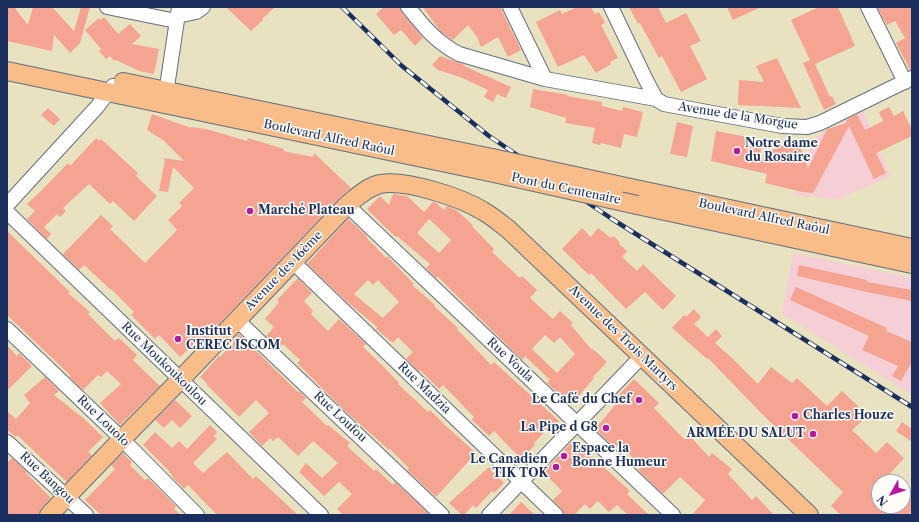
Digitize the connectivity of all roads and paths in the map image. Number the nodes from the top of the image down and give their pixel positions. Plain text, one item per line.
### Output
1 (107, 7) edge
2 (202, 7) edge
3 (408, 7) edge
4 (510, 7) edge
5 (611, 7) edge
6 (868, 7) edge
7 (177, 15) edge
8 (7, 59) edge
9 (7, 71) edge
10 (545, 79) junction
11 (908, 80) edge
12 (113, 86) junction
13 (165, 97) junction
14 (656, 99) junction
15 (493, 165) junction
16 (617, 185) joint
17 (420, 188) joint
18 (7, 205) edge
19 (347, 205) junction
20 (7, 212) edge
21 (912, 248) edge
22 (293, 262) junction
23 (912, 264) edge
24 (237, 320) junction
25 (7, 329) edge
26 (642, 356) junction
27 (180, 380) junction
28 (578, 424) junction
29 (122, 439) junction
30 (7, 442) edge
31 (521, 482) junction
32 (67, 496) junction
33 (49, 515) edge
34 (86, 515) edge
35 (197, 515) edge
36 (321, 515) edge
37 (442, 515) edge
38 (489, 515) edge
39 (556, 515) edge
40 (673, 515) edge
41 (809, 515) edge

1 - 7 street
2 - 7 street
3 - 10 street, Avenue de la Morgue
4 - 10 street
5 - 14 street
6 - 11 street
7 - 13 street
8 - 12 main road
9 - 12 main road
10 - 14 street, Avenue de la Morgue
11 - 14 street, Avenue de la Morgue
12 - 13 main road
12 - 18 street
13 - 15 main road, Boulevard Alfred Raôul
15 - 16 main road, Pont du Centenaire, bridge
15 - 23 main road, Pont du Centenaire, bridge
16 - 21 main road, Boulevard Alfred Raôul
17 - 19 main road, Avenue des 16ème
17 - 26 main road, Avenue des Trois Martyrs
19 - 22 main road, Avenue des 16ème
19 - 28 street, Rue Voula
20 - 27 street, Rue Moukoukoulou
22 - 24 main road, Avenue des 16ème
22 - 31 street, Rue Madzia
24 - 27 main road, Avenue des 16ème
24 - 37 street, Rue Loufou
25 - 29 street, Rue Louolo
26 - 28 street
26 - 41 main road, Avenue des Trois Martyrs
27 - 29 main road, Avenue des 16ème
27 - 36 street, Rue Moukoukoulou
28 - 31 street
28 - 40 street, Rue Voula
29 - 32 main road, Avenue des 16ème
29 - 35 street, Rue Louolo
30 - 32 street, Rue Bangou
31 - 38 street
31 - 39 street, Rue Madzia
32 - 33 main road, Avenue des 16ème
32 - 34 street, Rue Bangou

